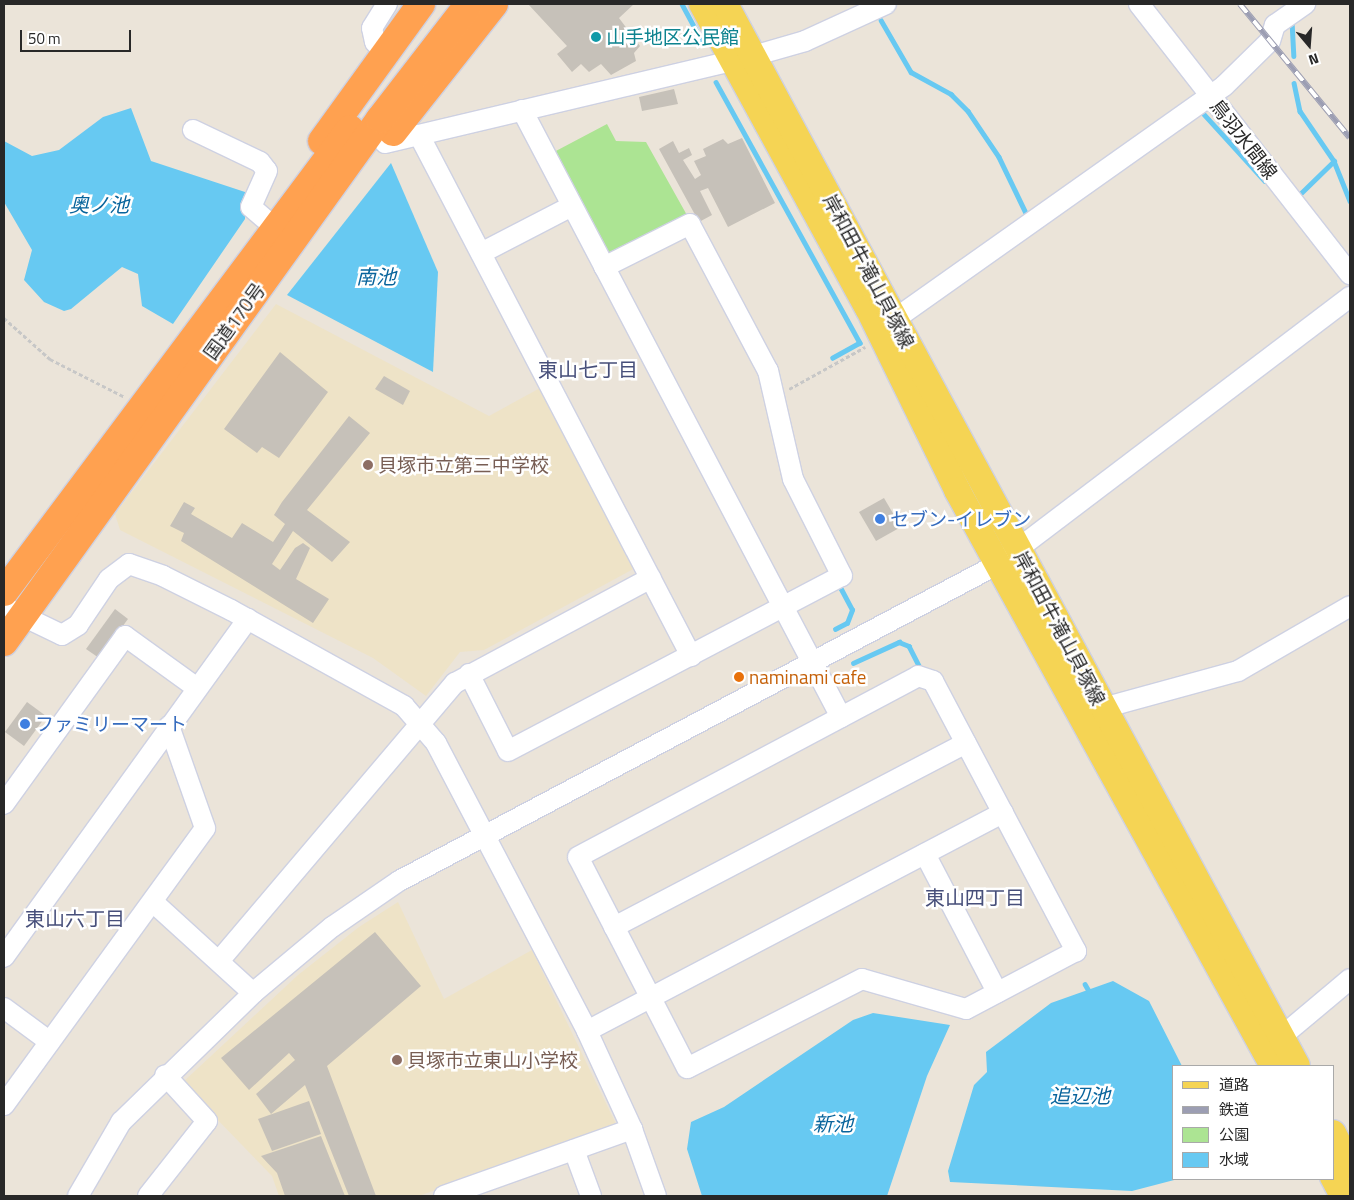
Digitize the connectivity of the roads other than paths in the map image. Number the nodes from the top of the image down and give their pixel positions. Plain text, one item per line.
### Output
1 (387, 4) edge
2 (421, 4) edge
3 (445, 4) edge
4 (469, 4) edge
5 (494, 4) edge
6 (702, 4) edge
7 (725, 4) edge
8 (886, 4) edge
9 (1139, 4) edge
10 (1305, 4) edge
11 (386, 51) junction
12 (743, 59) junction
13 (1210, 96) junction
14 (522, 110) junction
15 (193, 130) dead end
16 (419, 135) junction
17 (385, 143) junction
18 (572, 206) junction
19 (265, 219) junction
20 (299, 230) junction
21 (481, 253) junction
22 (604, 267) junction
23 (1350, 274) edge
24 (1350, 297) edge
25 (895, 319) junction
26 (202, 323) junction
27 (1008, 556) junction
28 (651, 578) junction
29 (4, 592) edge
30 (1350, 606) edge
31 (783, 608) junction
32 (13, 613) edge
33 (248, 619) junction
34 (4, 642) edge
35 (691, 656) junction
36 (812, 664) junction
37 (469, 674) junction
38 (197, 688) junction
39 (1103, 708) junction
40 (841, 718) junction
41 (422, 724) junction
42 (169, 726) junction
43 (966, 743) junction
44 (4, 804) edge
45 (1003, 814) junction
46 (484, 836) junction
47 (925, 854) junction
48 (153, 902) junction
49 (614, 928) junction
50 (4, 956) edge
51 (218, 961) junction
52 (1350, 979) edge
53 (997, 992) junction
54 (252, 993) junction
55 (650, 998) junction
56 (4, 1008) edge
57 (587, 1031) junction
58 (1281, 1037) junction
59 (50, 1042) junction
60 (1272, 1065) edge
61 (1296, 1065) edge
62 (165, 1075) junction
63 (4, 1105) edge
64 (632, 1129) junction
65 (1334, 1135) edge
66 (574, 1150) junction
67 (1350, 1166) edge
68 (1334, 1180) edge
69 (78, 1196) edge
70 (148, 1196) edge
71 (444, 1196) edge
72 (591, 1196) edge
73 (656, 1196) edge
74 (1343, 1196) edge

1 - 11 street
2 - 11 highway
3 - 26 highway, 国道170号
4 - 20 highway, 国道170号
5 - 17 highway
6 - 12 main road, 岸和田牛滝山貝塚線
7 - 12 main road, 岸和田牛滝山貝塚線
8 - 12 street
9 - 13 street, 鳥羽水間線
10 - 13 street
11 - 19 highway
12 - 14 street
12 - 25 main road, 岸和田牛滝山貝塚線
12 - 27 main road, 岸和田牛滝山貝塚線
13 - 23 street, 鳥羽水間線
13 - 25 street
14 - 16 street
14 - 18 street
15 - 19 street
16 - 17 street
16 - 21 street
17 - 20 highway
18 - 21 street
18 - 22 street
19 - 26 highway
20 - 32 highway, 国道170号
21 - 28 street
22 - 31 street
22 - 31 street
24 - 27 street
25 - 27 main road, 岸和田牛滝山貝塚線
26 - 29 highway, 国道170号
27 - 36 street
27 - 39 main road, 岸和田牛滝山貝塚線
27 - 60 main road, 岸和田牛滝山貝塚線
28 - 35 street
28 - 37 street
30 - 39 street
31 - 35 street
31 - 36 street
32 - 33 street
32 - 34 highway, 国道170号
33 - 38 street
33 - 41 street
35 - 37 street
36 - 40 street
36 - 46 street
37 - 41 street
38 - 42 street
38 - 44 street
39 - 58 main road, 岸和田牛滝山貝塚線
40 - 43 street
40 - 49 street
41 - 46 street
41 - 51 street
42 - 48 street
42 - 50 street
43 - 45 street
43 - 49 street
45 - 47 street
45 - 53 street
46 - 54 street
46 - 57 street
47 - 53 street
47 - 55 street
48 - 51 street
48 - 59 street
49 - 55 street
51 - 54 street
52 - 58 street
53 - 55 street
54 - 62 street
55 - 57 street
56 - 59 street
57 - 64 street
58 - 61 main road, 岸和田牛滝山貝塚線
59 - 63 street
62 - 69 street
62 - 70 street
64 - 66 street
64 - 73 street
65 - 67 main road
66 - 71 street
66 - 72 street
68 - 74 main road

